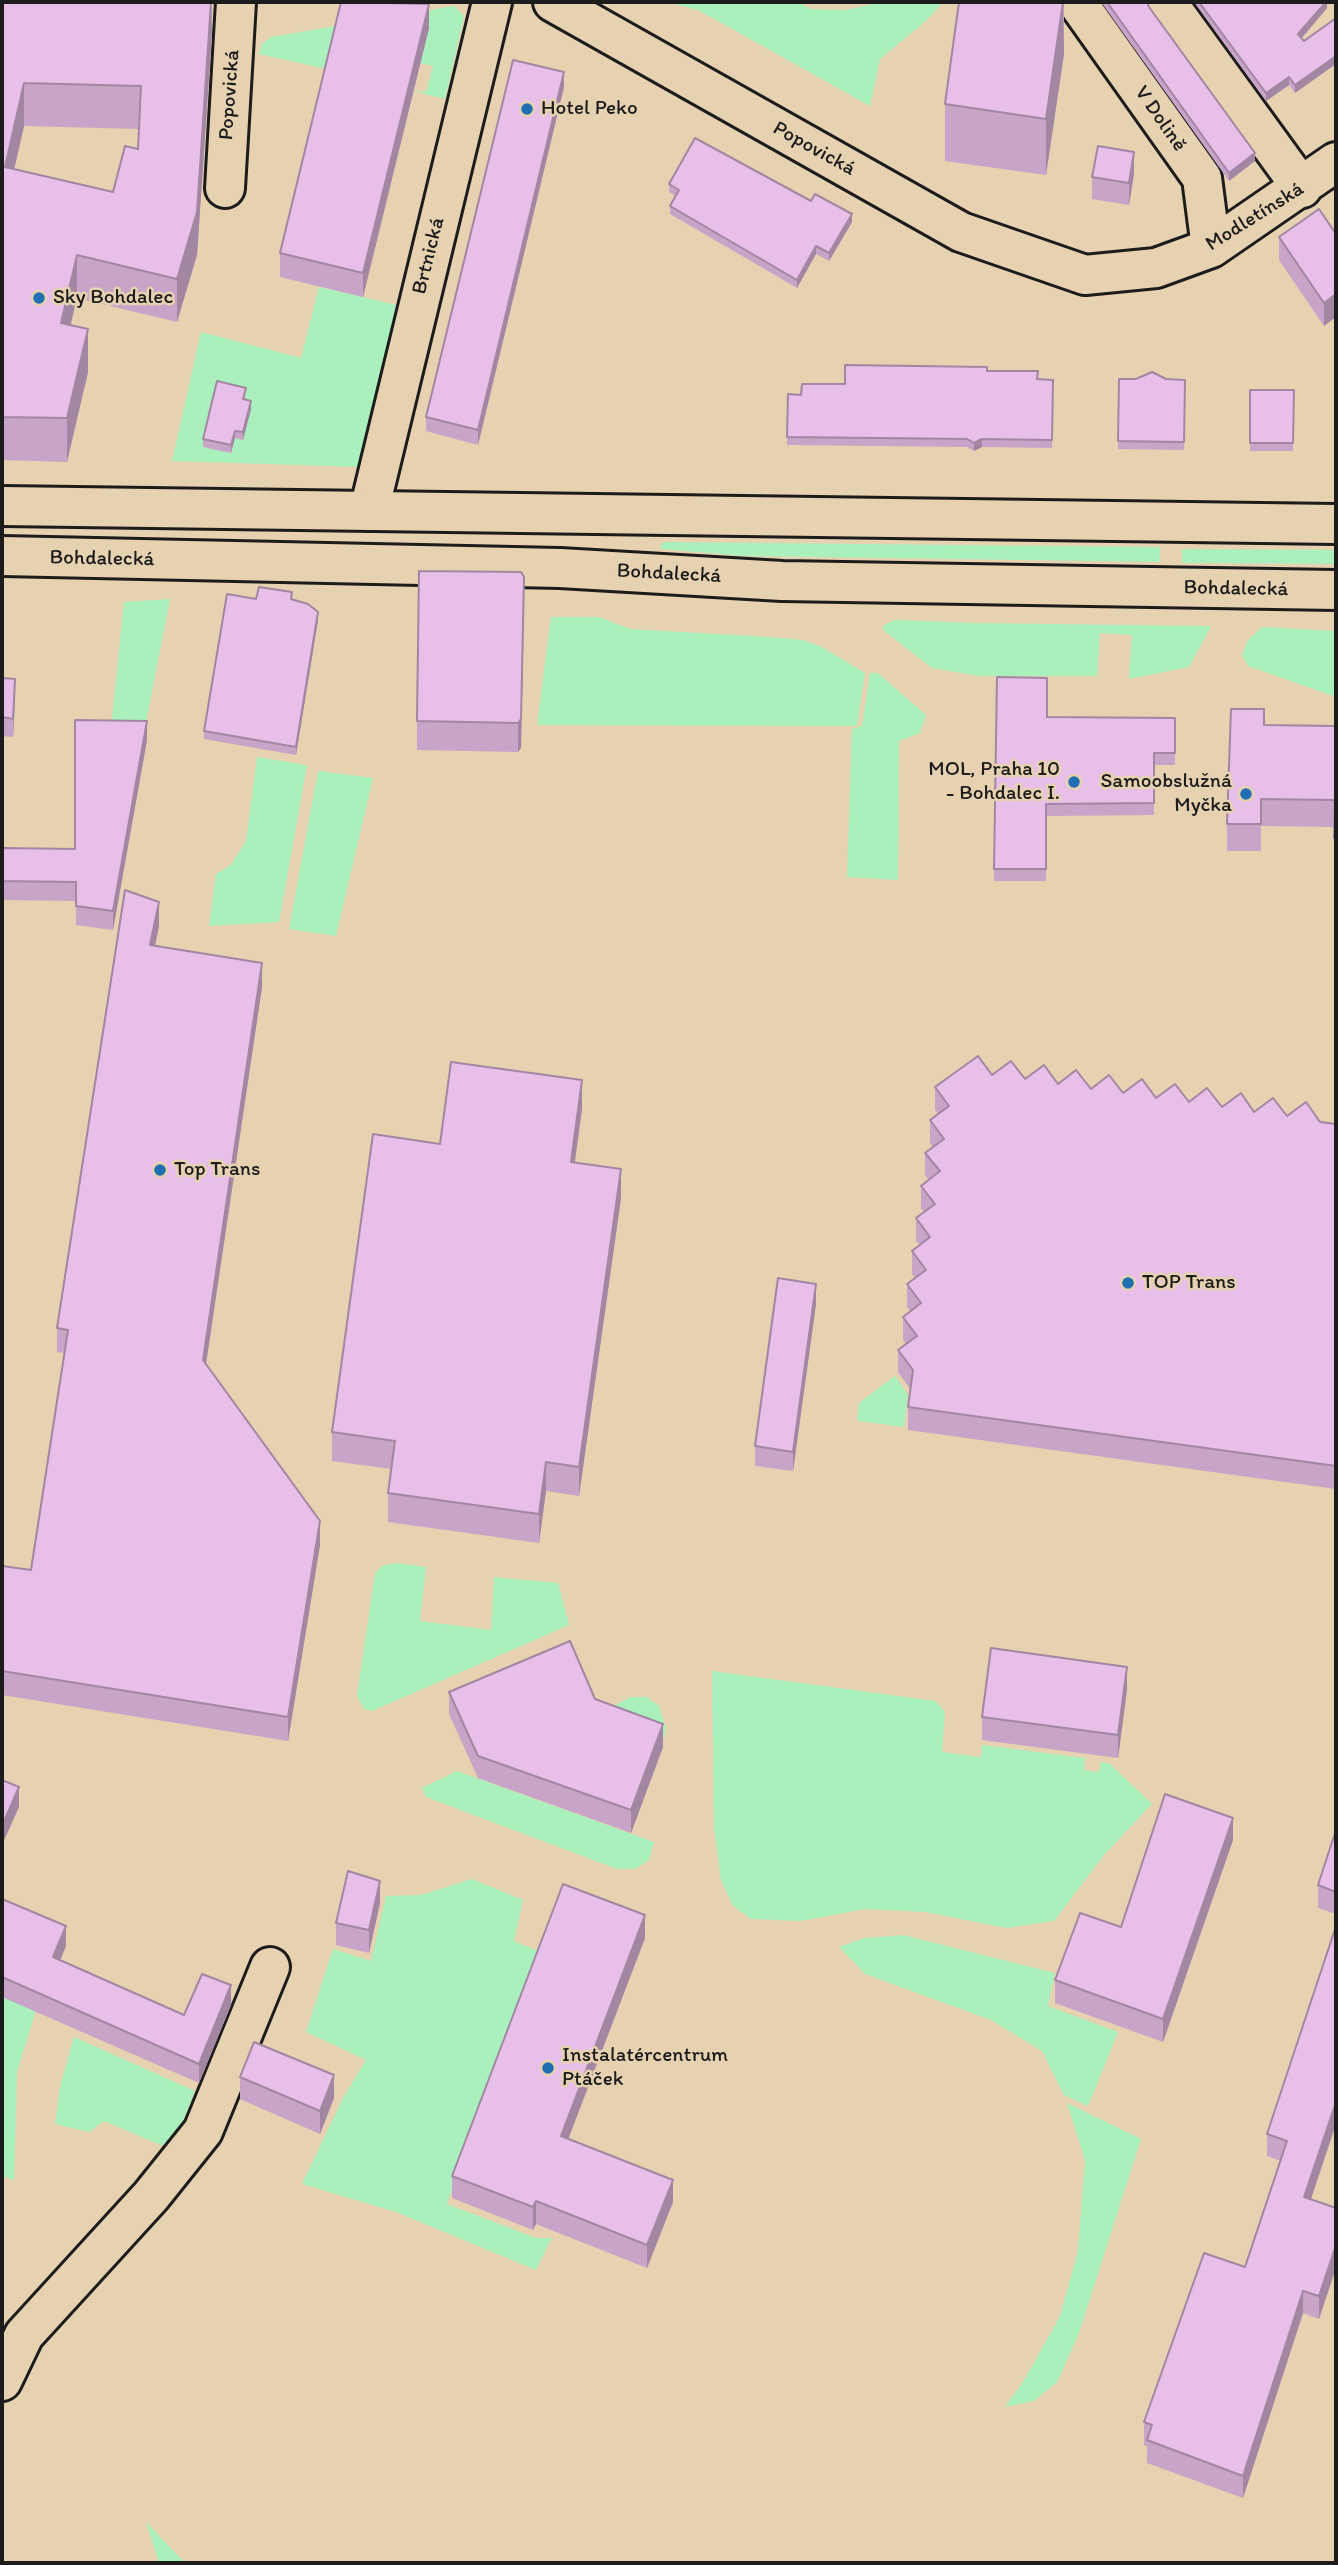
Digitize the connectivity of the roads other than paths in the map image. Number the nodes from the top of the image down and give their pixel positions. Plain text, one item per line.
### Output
1 (236, 2) edge
2 (492, 2) edge
3 (553, 2) edge
4 (1077, 2) edge
5 (1167, 2) edge
6 (1336, 162) edge
7 (225, 188) dead end
8 (1302, 188) junction
9 (1211, 248) junction
10 (1085, 275) joint
11 (2, 506) edge
12 (369, 511) junction
13 (1336, 524) edge
14 (2, 556) edge
15 (1336, 590) edge
16 (270, 1968) dead end
17 (2, 2381) edge

1 - 7 main road, Popovická
2 - 12 main road, Brtnická
3 - 10 main road, Popovická
4 - 9 main road, V Dolině
5 - 8 main road
6 - 8 main road, Modletínská
8 - 9 main road, Modletínská
9 - 10 main road, Modletínská
11 - 12 main road
12 - 13 main road
14 - 15 main road, Bohdalecká
16 - 17 main road

